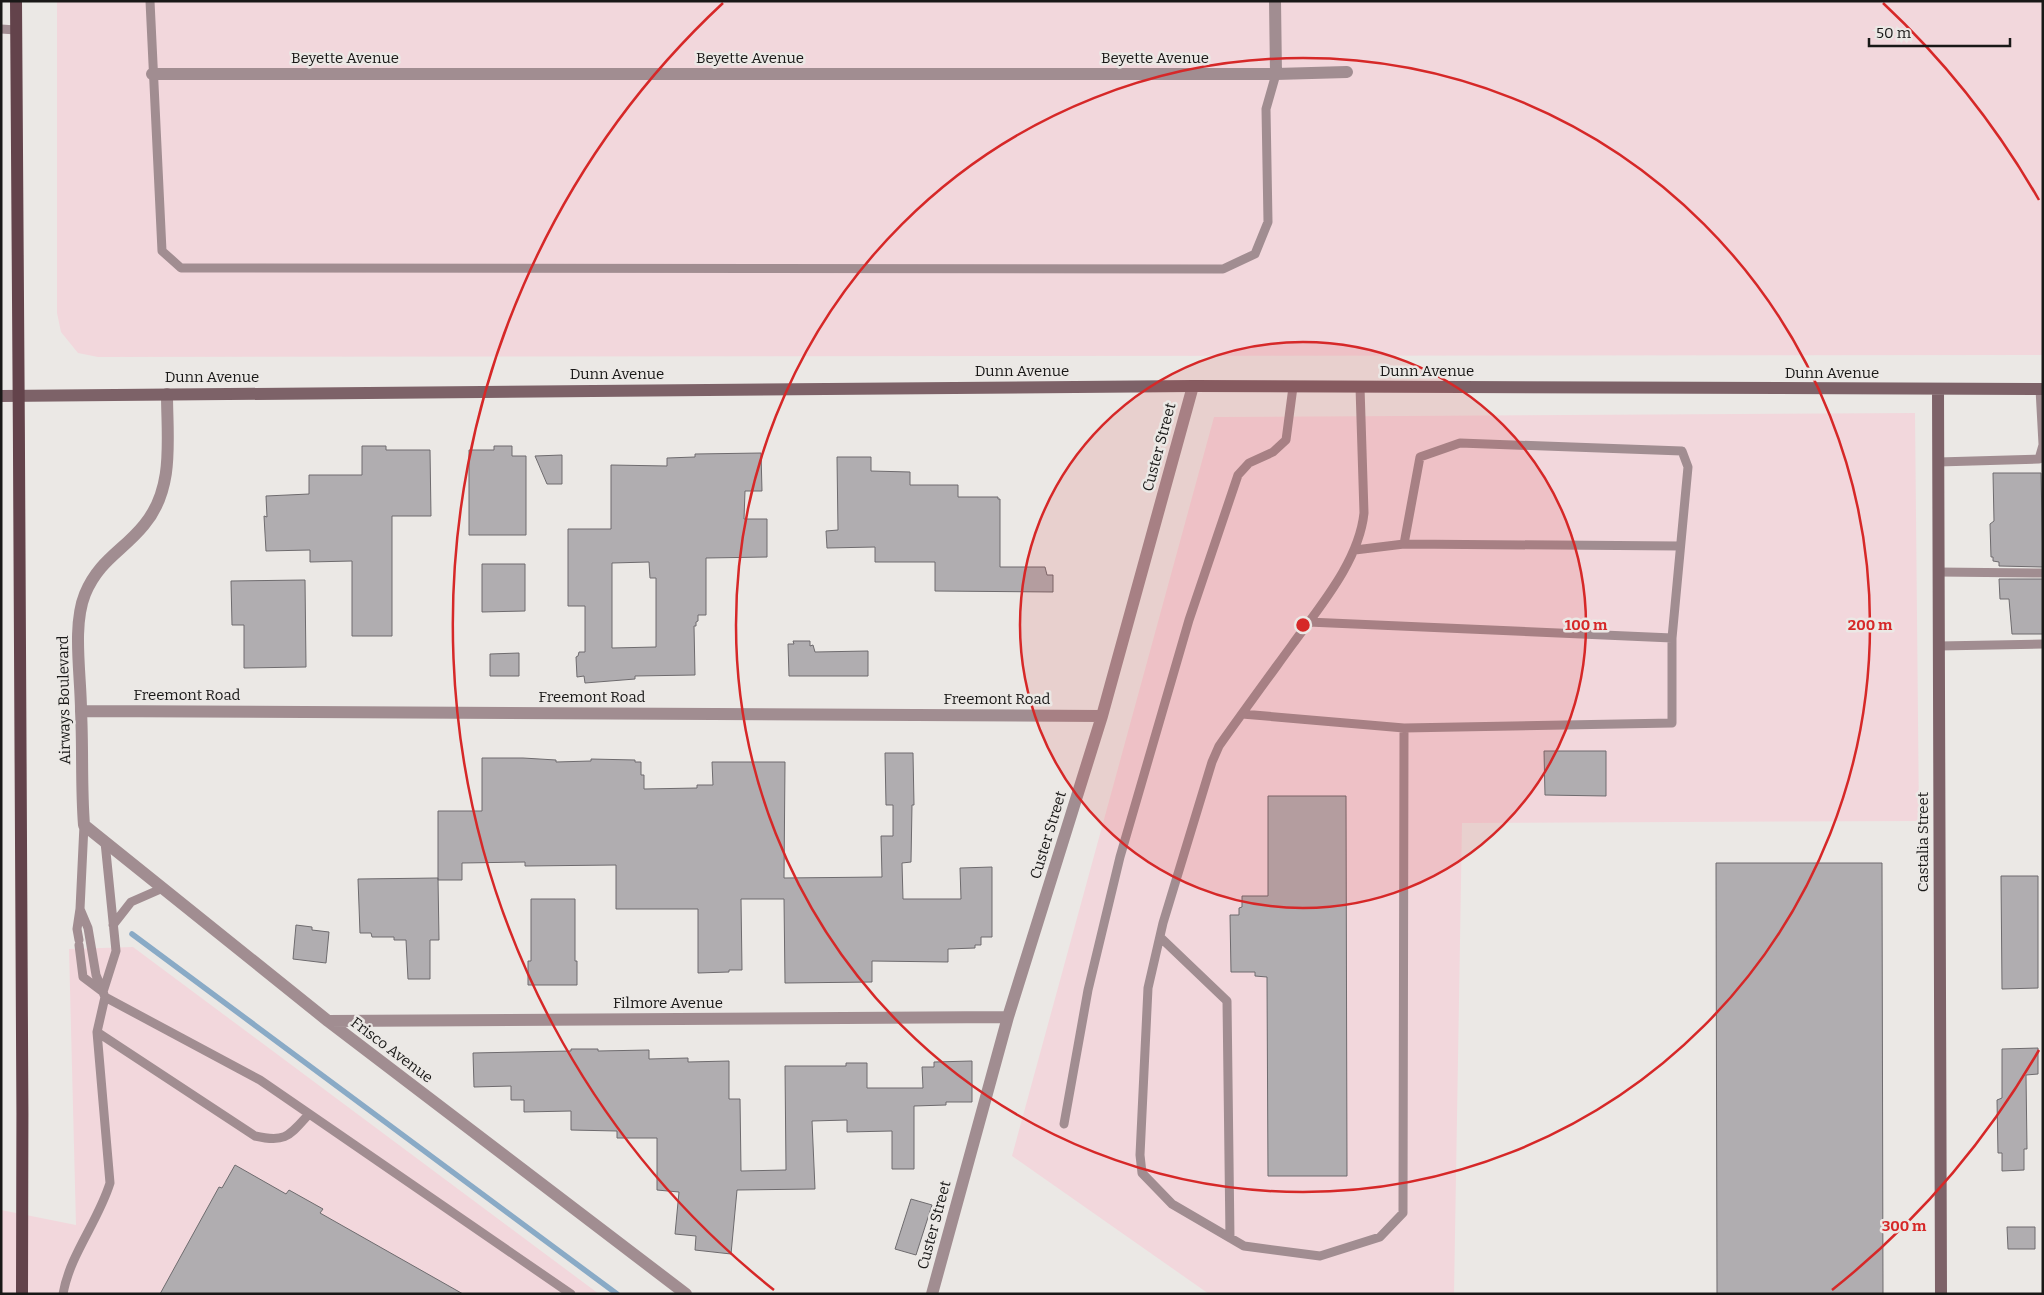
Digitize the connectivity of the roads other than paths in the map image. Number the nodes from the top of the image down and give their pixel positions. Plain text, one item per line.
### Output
1 (16, 1) edge
2 (150, 1) edge
3 (1275, 1) edge
4 (1, 29) edge
5 (16, 30) junction
6 (1347, 72) dead end
7 (152, 74) junction
8 (1276, 74) junction
9 (1193, 386) junction
10 (1293, 387) junction
11 (1360, 387) junction
12 (2042, 389) edge
13 (1938, 390) junction
14 (167, 394) junction
15 (1, 396) edge
16 (18, 396) junction
17 (2043, 445) edge
18 (1938, 462) junction
19 (1404, 544) junction
20 (1680, 546) junction
21 (1355, 550) junction
22 (1938, 572) junction
23 (2043, 573) edge
24 (1308, 622) junction
25 (1672, 638) junction
26 (2043, 644) edge
27 (1939, 646) junction
28 (82, 711) junction
29 (1242, 714) junction
30 (1102, 716) junction
31 (1404, 728) junction
32 (84, 825) junction
33 (105, 842) junction
34 (163, 888) junction
35 (80, 909) junction
36 (113, 925) junction
37 (1160, 937) junction
38 (104, 995) junction
39 (1008, 1017) junction
40 (328, 1021) junction
41 (97, 1032) junction
42 (309, 1114) junction
43 (1064, 1124) dead end
44 (1230, 1238) junction
45 (22, 1294) edge
46 (63, 1294) edge
47 (571, 1294) edge
48 (686, 1294) edge
49 (932, 1294) edge
50 (1941, 1294) edge

1 - 5 main road
2 - 7 lane
3 - 8 street
4 - 5 lane
5 - 16 main road
6 - 8 street, Beyette Avenue
7 - 8 street, Beyette Avenue
7 - 8 lane
9 - 10 main road, Dunn Avenue
9 - 14 main road, Dunn Avenue
9 - 30 street, Custer Street
10 - 11 main road, Dunn Avenue
10 - 43 lane
11 - 13 main road, Dunn Avenue
11 - 21 lane
12 - 13 main road, Dunn Avenue
12 - 17 lane
13 - 18 main road, Castalia Street
14 - 16 main road, Dunn Avenue
14 - 28 street, Airways Boulevard
15 - 16 main road, Dunn Avenue
16 - 45 main road
17 - 18 lane
18 - 22 main road, Castalia Street
19 - 20 lane
19 - 20 lane
19 - 21 lane
20 - 25 lane
21 - 24 lane
22 - 23 lane
22 - 27 main road, Castalia Street
24 - 25 lane
24 - 29 lane
25 - 31 lane
26 - 27 lane
27 - 50 main road, Castalia Street
28 - 30 street, Freemont Road
28 - 32 street, Airways Boulevard
29 - 31 lane
29 - 37 lane
30 - 39 street, Custer Street
31 - 44 lane
32 - 33 street, Frisco Avenue
32 - 35 lane
33 - 34 street, Frisco Avenue
33 - 36 lane
34 - 36 lane
34 - 40 street, Frisco Avenue
35 - 38 lane
35 - 38 lane
36 - 38 lane
37 - 44 lane
37 - 44 lane
38 - 41 lane
38 - 42 lane
39 - 40 street, Filmore Avenue
39 - 49 street, Custer Street
40 - 48 street, Frisco Avenue
41 - 42 lane
41 - 46 lane
42 - 47 lane

